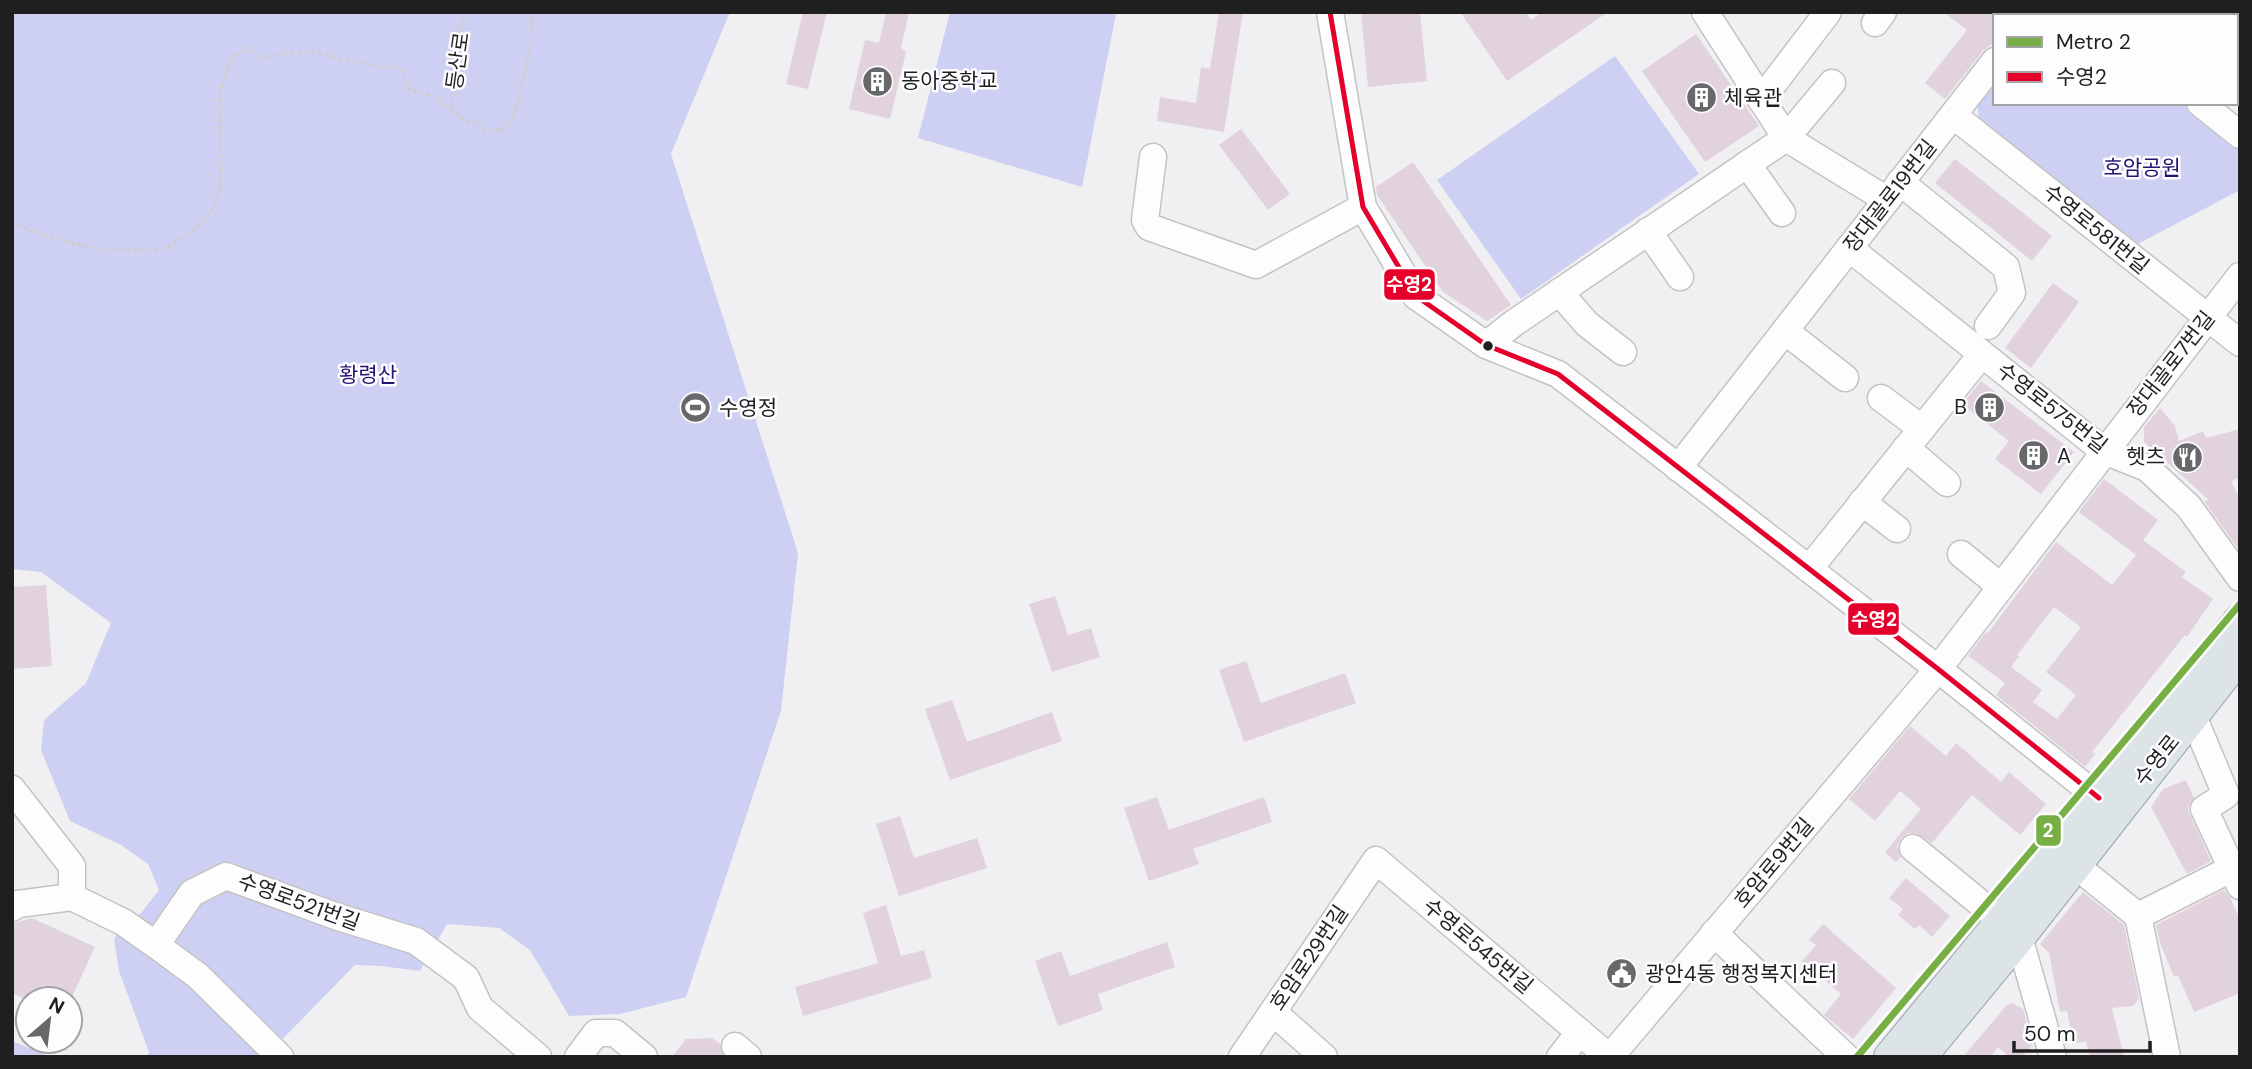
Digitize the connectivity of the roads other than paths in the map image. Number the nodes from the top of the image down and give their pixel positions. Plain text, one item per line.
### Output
1 (1330, 12) edge
2 (1705, 12) edge
3 (1828, 12) edge
4 (1993, 64) edge
5 (1832, 83) dead end
6 (1761, 100) junction
7 (2202, 105) edge
8 (1953, 115) junction
9 (2240, 135) edge
10 (1786, 138) junction
11 (1153, 158) dead end
12 (1747, 164) junction
13 (1893, 191) junction
14 (1363, 207) junction
15 (1782, 213) dead end
16 (1648, 231) junction
17 (1849, 247) junction
18 (1680, 276) dead end
19 (2240, 276) edge
20 (1559, 292) junction
21 (2207, 317) junction
22 (1988, 326) dead end
23 (1785, 331) junction
24 (2240, 343) edge
25 (1486, 345) junction
26 (1623, 352) dead end
27 (1982, 354) junction
28 (1845, 378) dead end
29 (1881, 398) dead end
30 (1914, 438) junction
31 (2104, 451) junction
32 (1678, 467) junction
33 (1947, 483) dead end
34 (1863, 502) junction
35 (1897, 530) dead end
36 (1961, 554) dead end
37 (1809, 569) junction
38 (2240, 578) edge
39 (2000, 586) junction
40 (2240, 620) edge
41 (2240, 655) edge
42 (1938, 669) junction
43 (2193, 716) junction
44 (12, 789) edge
45 (2099, 798) junction
46 (1913, 848) dead end
47 (1376, 860) joint
48 (2075, 865) junction
49 (2235, 878) edge
50 (72, 897) junction
51 (12, 908) edge
52 (2138, 916) junction
53 (2011, 929) junction
54 (1714, 933) junction
55 (156, 945) junction
56 (1273, 1012) junction
57 (1580, 1032) junction
58 (280, 1057) edge
59 (538, 1057) edge
60 (578, 1057) edge
61 (644, 1057) edge
62 (1242, 1057) edge
63 (1324, 1057) edge
64 (1560, 1057) edge
65 (1610, 1057) edge
66 (1846, 1057) edge
67 (1890, 1057) edge
68 (1920, 1057) edge
69 (2053, 1057) edge
70 (2167, 1057) edge

1 - 14 street
2 - 6 street
3 - 6 street
4 - 8 street, 장대골로19번길
5 - 10 street
6 - 10 street
7 - 9 street
8 - 13 street, 장대골로19번길
8 - 21 street, 수영로581번길
10 - 12 street
10 - 13 street
11 - 14 street
12 - 15 street
12 - 16 street
13 - 17 street, 장대골로19번길
13 - 22 street
14 - 25 street
16 - 18 street
16 - 20 street
17 - 23 street, 장대골로19번길
17 - 27 street, 수영로575번길
19 - 21 street, 장대골로7번길
20 - 25 street
20 - 26 street
21 - 24 street, 수영로581번길
21 - 31 street, 장대골로7번길
23 - 28 street
23 - 32 street, 장대골로19번길
25 - 32 street
27 - 30 street
27 - 31 street, 수영로575번길
29 - 30 street
30 - 33 street
30 - 34 street
31 - 38 street, 수영로575번길
31 - 39 street, 장대골로7번길
32 - 37 street
34 - 35 street
34 - 37 street
36 - 39 street
37 - 42 street
39 - 42 street, 장대골로7번길
40 - 45 main road, 수영로
41 - 43 main road, 수영로
42 - 45 street
42 - 54 street, 호암로9번길
43 - 48 main road, 수영로
43 - 49 street
44 - 50 street
45 - 53 main road, 수영로
46 - 53 street
47 - 56 street, 호암로29번길
47 - 57 street, 수영로545번길
48 - 52 street
48 - 53 main road, 수영로
49 - 52 street
50 - 51 street
50 - 55 street
52 - 70 street
53 - 67 main road, 수영로
53 - 68 main road, 수영로
53 - 69 street
54 - 65 street, 호암로9번길
54 - 66 street
55 - 58 street
55 - 59 street, 수영로521번길
56 - 62 street, 호암로29번길
56 - 63 street
57 - 64 street
57 - 65 street, 수영로545번길
60 - 61 street

